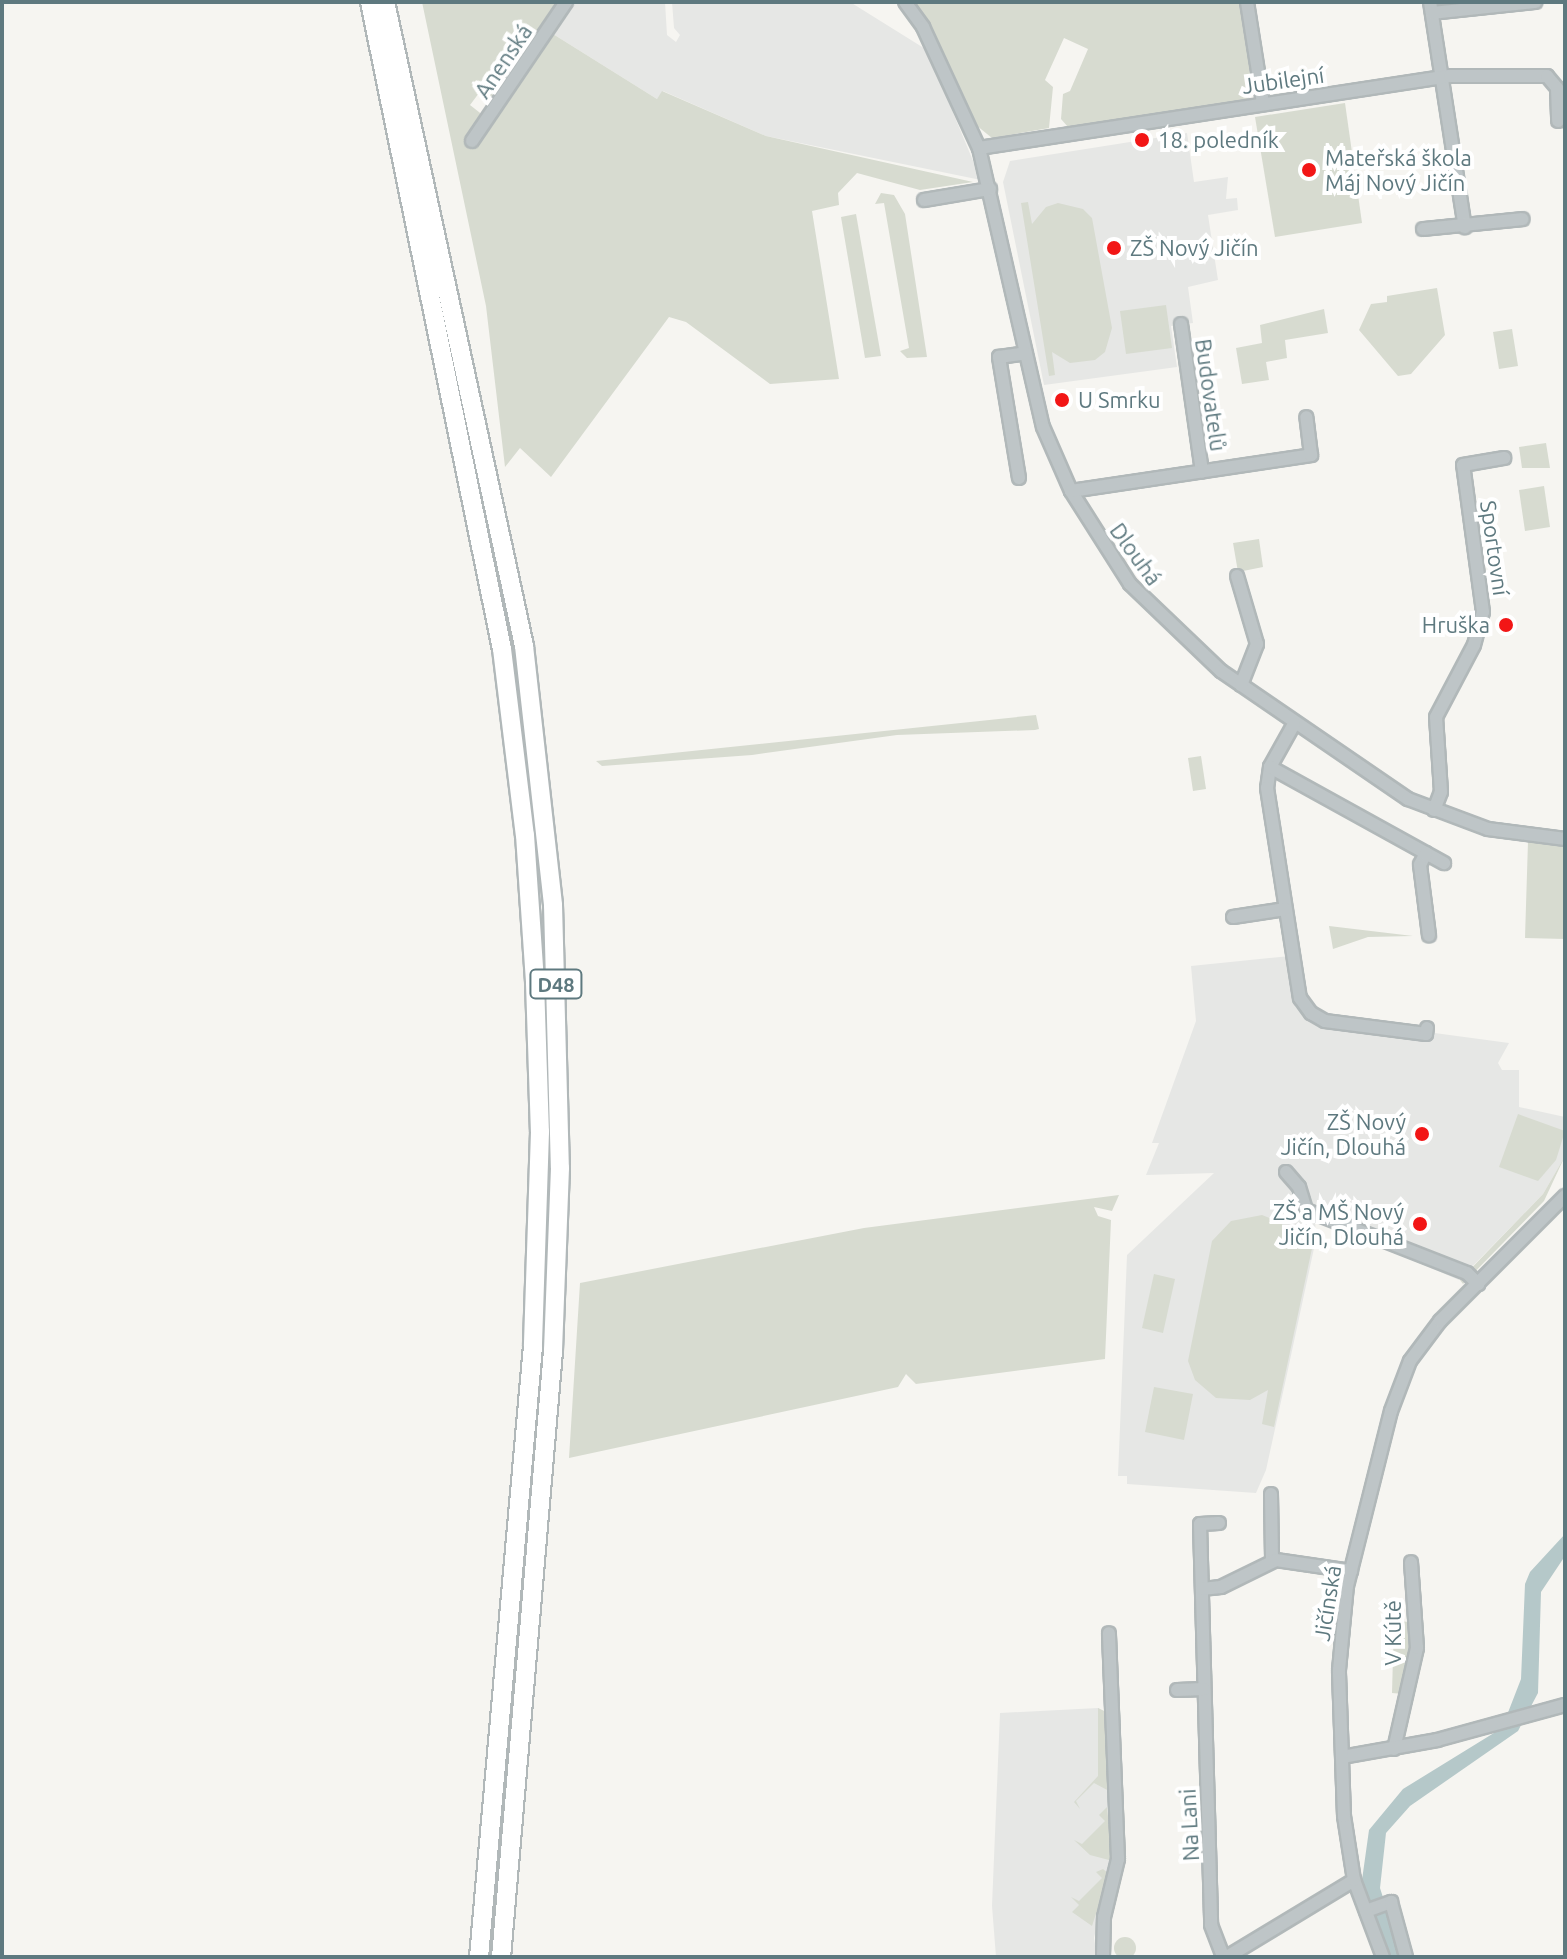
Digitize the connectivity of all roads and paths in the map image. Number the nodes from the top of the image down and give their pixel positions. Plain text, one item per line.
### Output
1 (370, 2) edge
2 (385, 2) edge
3 (566, 2) edge
4 (905, 2) edge
5 (1247, 2) edge
6 (1535, 2) edge
7 (1431, 8) edge
8 (1442, 77) junction
9 (1263, 103) junction
10 (1558, 121) dead end
11 (472, 141) dead end
12 (979, 148) junction
13 (990, 189) junction
14 (924, 200) dead end
15 (1523, 219) dead end
16 (1465, 227) junction
17 (1423, 229) dead end
18 (1181, 324) dead end
19 (1026, 353) junction
20 (1306, 417) dead end
21 (1504, 458) dead end
22 (1202, 472) junction
23 (1019, 478) dead end
24 (1071, 491) junction
25 (1237, 576) dead end
26 (1241, 685) junction
27 (1294, 724) junction
28 (1270, 767) junction
29 (1434, 810) junction
30 (1565, 839) edge
31 (1426, 853) junction
32 (1444, 863) dead end
33 (1285, 909) junction
34 (1233, 917) dead end
35 (1429, 935) dead end
36 (1427, 1028) dead end
37 (1286, 1172) dead end
38 (1564, 1201) edge
39 (1478, 1284) junction
40 (1271, 1494) dead end
41 (1219, 1523) dead end
42 (1272, 1561) junction
43 (1411, 1562) dead end
44 (1351, 1571) junction
45 (1202, 1589) junction
46 (1109, 1633) dead end
47 (1204, 1689) junction
48 (1177, 1690) dead end
49 (1565, 1705) edge
50 (1394, 1749) junction
51 (1342, 1757) junction
52 (1354, 1880) junction
53 (1376, 1908) junction
54 (479, 1957) edge
55 (501, 1957) edge
56 (1103, 1957) edge
57 (1225, 1957) edge
58 (1383, 1957) edge
59 (1406, 1957) edge

1 - 54 highway, D48
2 - 55 highway, D48
3 - 11 street, Anenská
4 - 12 street, Dlouhá
5 - 9 street
6 - 7 street
7 - 8 street
8 - 9 street, Jubilejní
8 - 10 street, Jubilejní
8 - 16 street
9 - 12 street, Jubilejní
12 - 13 street, Dlouhá
13 - 14 street
13 - 19 street, Dlouhá
15 - 16 street
16 - 17 street
18 - 22 street, Budovatelů
19 - 23 street
19 - 24 street, Dlouhá
20 - 22 street, Budovatelů
21 - 29 street, Sportovní
22 - 24 street, Budovatelů
24 - 26 street, Dlouhá
25 - 26 street
26 - 27 street, Dlouhá
27 - 28 street
27 - 29 street, Dlouhá
28 - 31 street
28 - 33 street
29 - 30 street, Dlouhá
31 - 32 street
31 - 35 street
33 - 34 street
33 - 36 street
37 - 39 street
38 - 39 street, Jičínská
39 - 44 street, Jičínská
40 - 42 street
41 - 45 street, Na Lani
42 - 44 street
42 - 45 street
43 - 50 street, V Kútě
44 - 51 street, Jičínská
45 - 47 street, Na Lani
46 - 56 street
47 - 48 street
47 - 57 street, Na Lani
49 - 50 street
50 - 51 street
51 - 52 street, Jičínská
52 - 53 street, Jičínská
52 - 57 street, Na Lani
53 - 58 street, Jičínská
53 - 59 street

